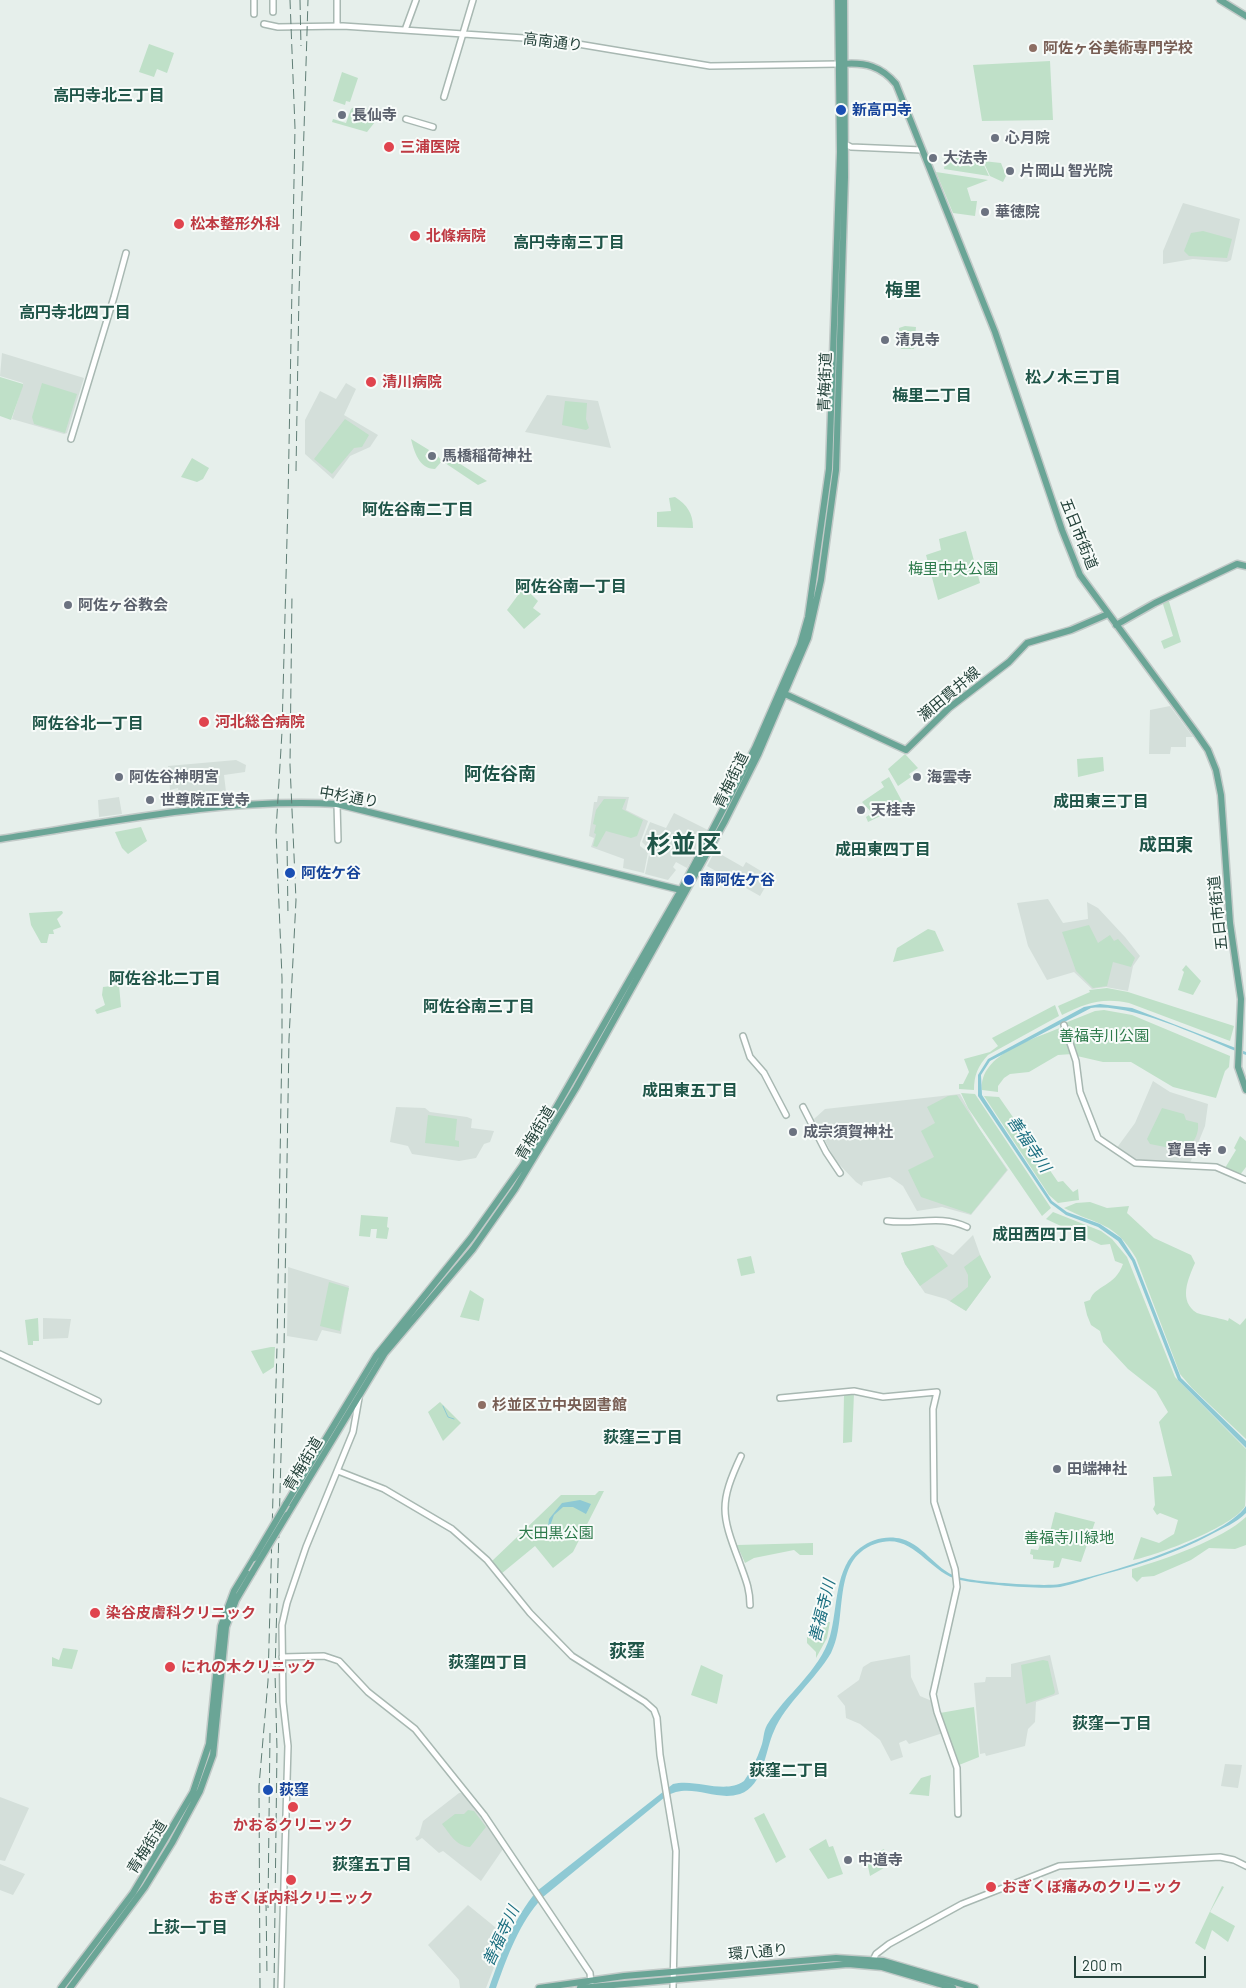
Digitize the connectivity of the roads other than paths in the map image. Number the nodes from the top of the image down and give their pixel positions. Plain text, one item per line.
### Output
1 (254, 0) edge
2 (273, 0) edge
3 (337, 0) edge
4 (416, 0) edge
5 (473, 0) edge
6 (838, 0) edge
7 (844, 0) edge
8 (1220, 0) edge
9 (273, 12) dead end
10 (254, 14) dead end
11 (1246, 16) edge
12 (265, 25) dead end
13 (337, 26) junction
14 (405, 30) junction
15 (464, 34) junction
16 (842, 64) junction
17 (444, 97) dead end
18 (406, 119) dead end
19 (433, 127) dead end
20 (843, 143) junction
21 (922, 150) junction
22 (126, 253) dead end
23 (71, 439) dead end
24 (1246, 566) edge
25 (1108, 614) junction
26 (1116, 624) junction
27 (782, 693) junction
28 (338, 804) junction
29 (0, 840) edge
30 (338, 840) dead end
31 (684, 891) junction
32 (1064, 1025) dead end
33 (743, 1036) dead end
34 (1246, 1090) edge
35 (803, 1107) dead end
36 (786, 1115) dead end
37 (840, 1172) dead end
38 (1246, 1180) edge
39 (887, 1221) dead end
40 (967, 1227) dead end
41 (0, 1354) edge
42 (358, 1391) junction
43 (780, 1398) dead end
44 (98, 1401) dead end
45 (354, 1404) junction
46 (348, 1414) junction
47 (338, 1419) junction
48 (356, 1419) junction
49 (741, 1456) dead end
50 (338, 1471) junction
51 (750, 1605) dead end
52 (282, 1656) junction
53 (958, 1814) dead end
54 (1246, 1866) edge
55 (872, 1962) junction
56 (673, 1975) junction
57 (591, 1983) junction
58 (62, 1988) edge
59 (70, 1988) edge
60 (281, 1988) edge
61 (539, 1988) edge
62 (580, 1988) edge
63 (673, 1988) edge
64 (953, 1988) edge
65 (975, 1988) edge

1 - 10 street
2 - 9 street
3 - 13 street
4 - 14 street
5 - 15 street
6 - 16 main road, 青梅街道
7 - 16 main road, 青梅街道
8 - 11 main road
12 - 13 street, 高南通り
13 - 14 street, 高南通り
14 - 15 street, 高南通り
15 - 16 street, 高南通り
15 - 17 street
16 - 20 main road, 青梅街道
16 - 21 main road, 五日市街道
18 - 19 street
20 - 21 street
20 - 27 main road, 青梅街道
21 - 25 main road, 五日市街道
22 - 23 street
24 - 26 main road
25 - 26 main road, 五日市街道
25 - 27 main road, 瀬田貫井線
26 - 34 main road, 五日市街道
27 - 31 main road, 青梅街道
28 - 29 main road, 中杉通り
28 - 30 street
28 - 31 main road, 中杉通り
31 - 42 main road, 青梅街道
32 - 38 street
33 - 36 street
35 - 37 street
39 - 40 street
41 - 44 street
42 - 45 main road, 青梅街道
42 - 47 main road, 青梅街道
42 - 48 street
43 - 53 street
45 - 46 main road, 青梅街道
45 - 48 street
46 - 47 street
46 - 48 street
46 - 59 main road, 青梅街道, bridge
47 - 58 main road, 青梅街道, bridge
48 - 50 street
49 - 51 street
50 - 52 street
50 - 56 street
52 - 57 street
52 - 60 street
54 - 55 street
55 - 56 main road, 環八通り
55 - 64 main road, 環八通り
55 - 65 main road, 環八通り
56 - 57 main road, 環八通り
56 - 63 street
57 - 61 main road, 環八通り
57 - 62 main road, 環八通り

